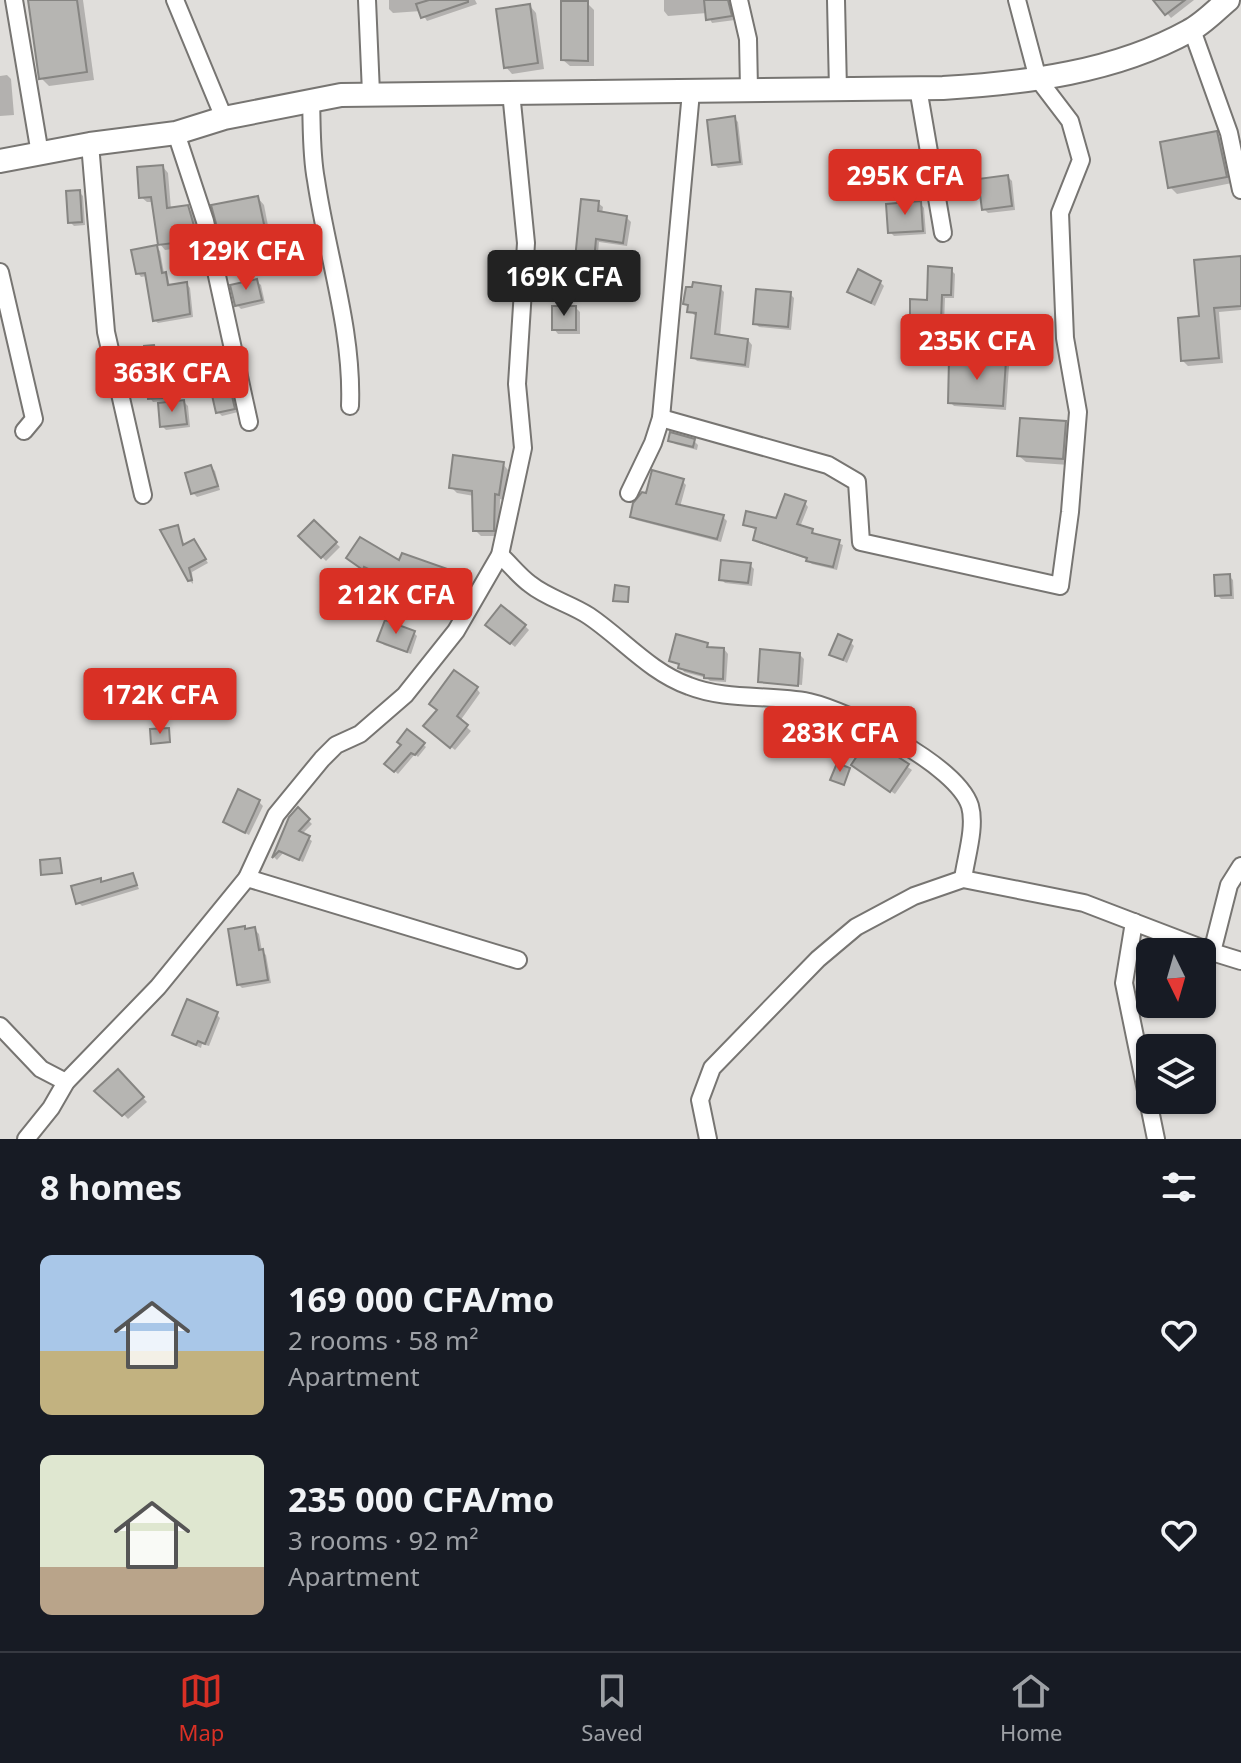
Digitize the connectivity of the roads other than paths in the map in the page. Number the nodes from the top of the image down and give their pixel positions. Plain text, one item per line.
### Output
1 (14, 0) edge
2 (175, 0) edge
3 (367, 0) edge
4 (739, 0) edge
5 (836, 0) edge
6 (1017, 0) edge
7 (1228, 0) edge
8 (1192, 30) junction
9 (1038, 79) junction
10 (918, 88) junction
11 (749, 89) junction
12 (838, 90) junction
13 (511, 92) junction
14 (691, 92) junction
15 (371, 93) junction
16 (311, 100) junction
17 (224, 118) junction
18 (176, 133) junction
19 (90, 144) junction
20 (40, 154) junction
21 (0, 161) edge
22 (1241, 190) edge
23 (943, 233) dead end
24 (0, 272) edge
25 (350, 406) dead end
26 (661, 418) junction
27 (249, 422) dead end
28 (24, 431) dead end
29 (629, 493) dead end
30 (143, 495) dead end
31 (500, 555) junction
32 (1241, 866) edge
33 (247, 878) junction
34 (963, 879) junction
35 (1134, 922) junction
36 (1176, 938) edge
37 (1216, 938) edge
38 (1216, 953) edge
39 (518, 960) dead end
40 (1241, 961) edge
41 (0, 1026) edge
42 (66, 1082) junction
43 (26, 1139) edge
44 (708, 1139) edge
45 (1156, 1139) edge

1 - 20 street
2 - 17 street
3 - 15 street
4 - 11 street
5 - 12 street
6 - 9 street
7 - 8 street
8 - 9 street
8 - 22 street
9 - 10 street
9 - 26 street
10 - 12 street
10 - 23 street
11 - 12 street
11 - 14 street
13 - 14 street
13 - 15 street
13 - 31 street
14 - 26 street
15 - 16 street
16 - 17 street
16 - 25 street
17 - 18 street
18 - 19 street
18 - 27 street
19 - 20 street
19 - 30 street
20 - 21 street
24 - 28 street
26 - 29 street
31 - 33 street
31 - 34 street
32 - 37 street
33 - 39 street
33 - 42 street
34 - 35 street
34 - 44 street
35 - 36 street
35 - 45 street
38 - 40 street
41 - 42 street
42 - 43 street

